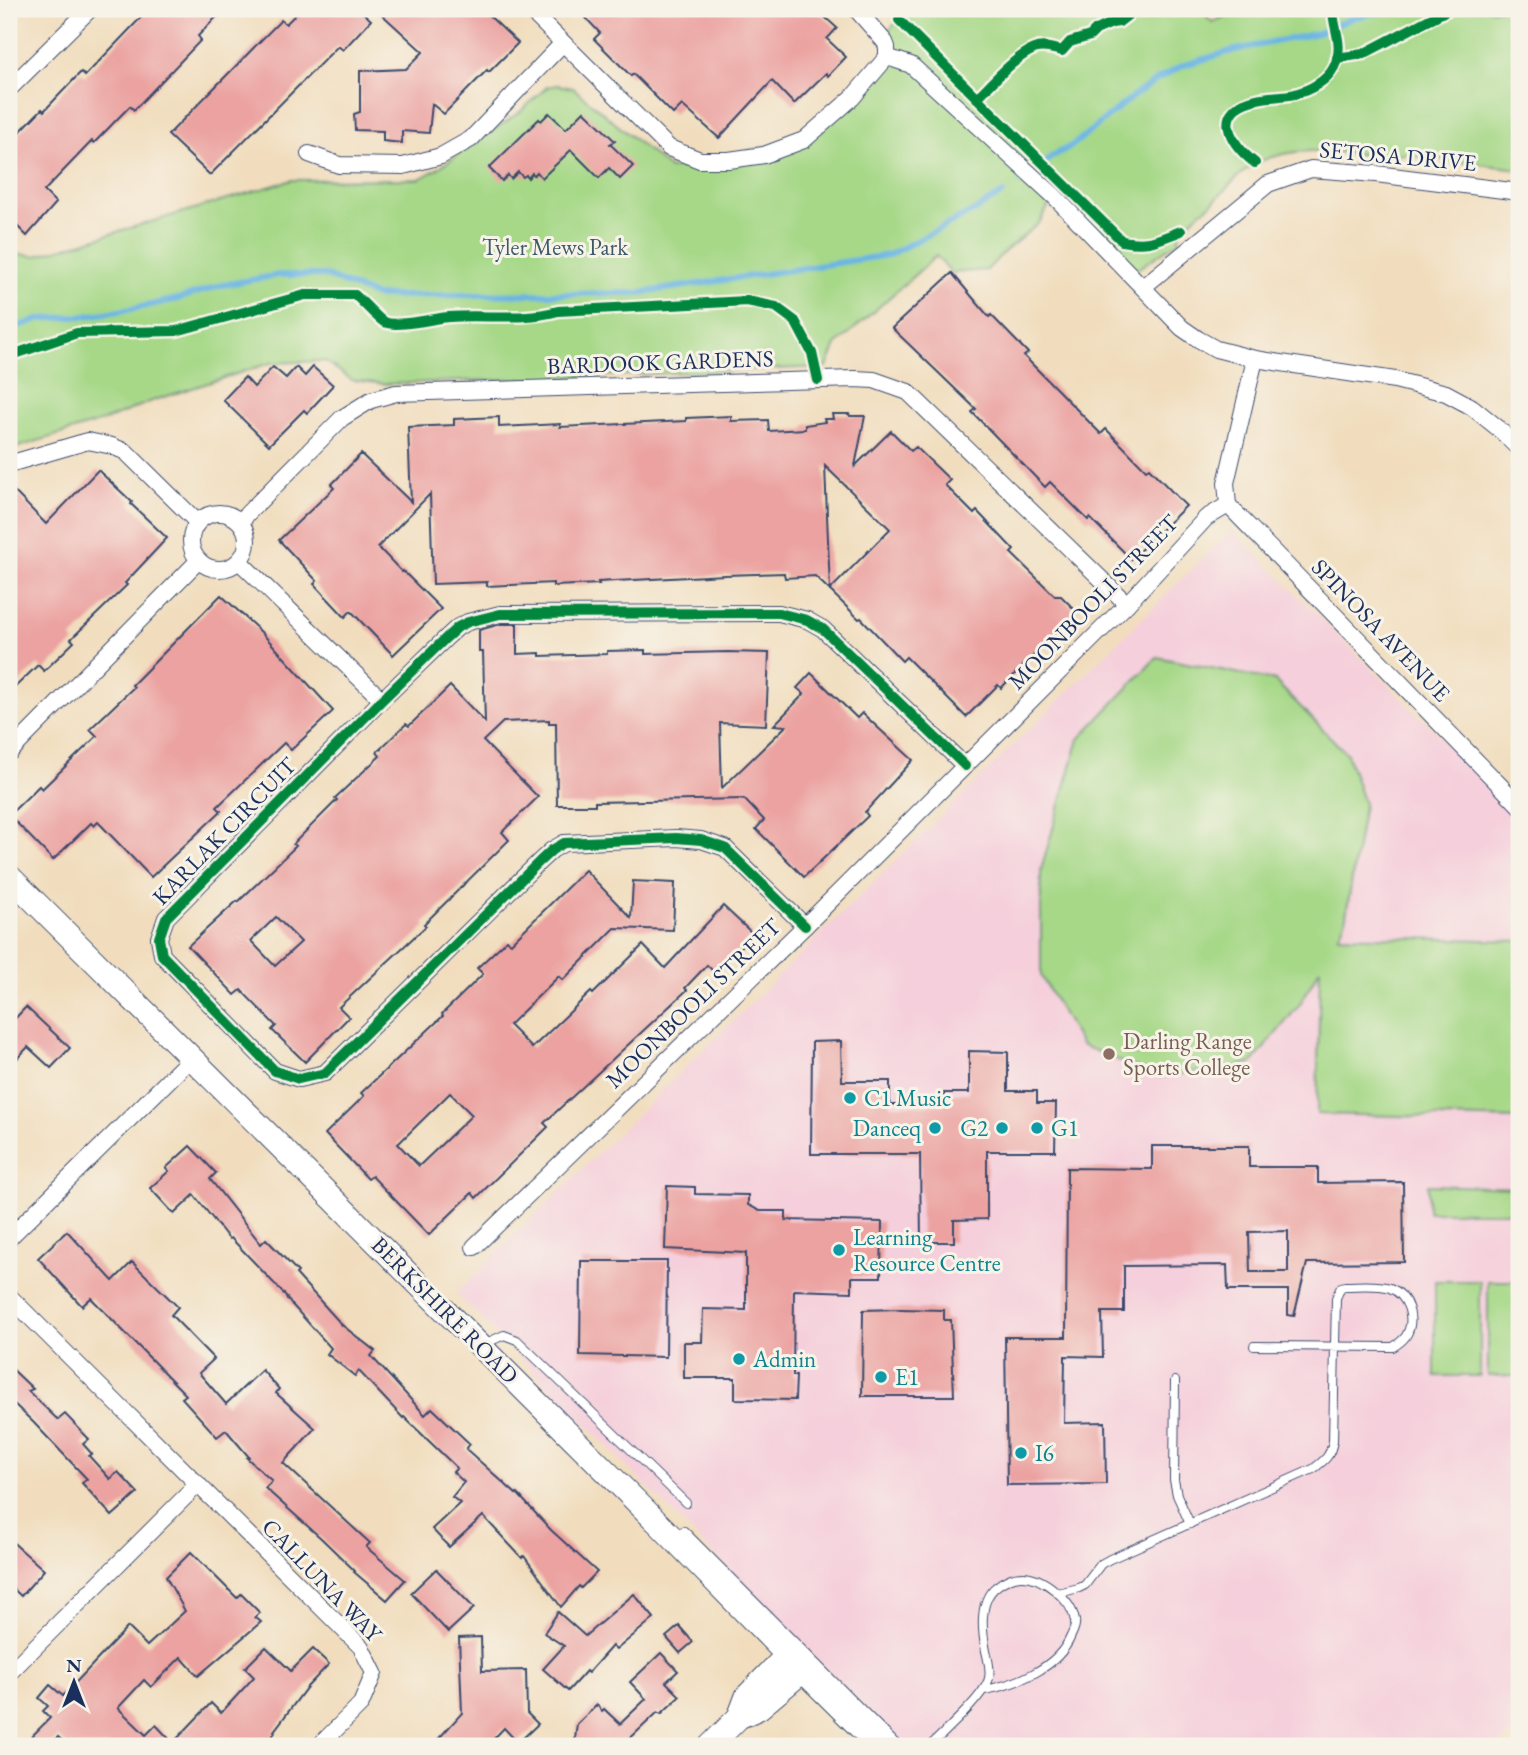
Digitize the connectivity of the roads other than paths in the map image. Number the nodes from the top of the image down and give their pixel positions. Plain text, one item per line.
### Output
1 (90, 9) edge
2 (529, 9) edge
3 (856, 9) edge
4 (563, 43) junction
5 (887, 52) junction
6 (9, 89) edge
7 (309, 154) dead end
8 (1519, 192) edge
9 (1143, 287) junction
10 (1255, 359) junction
11 (1519, 449) edge
12 (9, 464) edge
13 (1228, 505) junction
14 (197, 522) junction
15 (240, 523) junction
16 (198, 561) junction
17 (239, 561) junction
18 (1127, 604) junction
19 (382, 700) junction
20 (9, 752) edge
21 (965, 766) junction
22 (1519, 805) edge
23 (9, 876) edge
24 (805, 926) junction
25 (192, 1057) junction
26 (9, 1238) edge
27 (474, 1247) dead end
28 (9, 1296) edge
29 (480, 1345) junction
30 (1254, 1346) dead end
31 (1335, 1346) junction
32 (1175, 1381) dead end
33 (198, 1484) junction
34 (686, 1503) dead end
35 (1190, 1524) junction
36 (675, 1540) junction
37 (1058, 1593) junction
38 (787, 1655) junction
39 (10, 1670) edge
40 (803, 1671) junction
41 (984, 1690) junction
42 (739, 1717) junction
43 (319, 1746) edge
44 (710, 1746) edge
45 (879, 1746) edge
46 (898, 1746) edge
47 (930, 1746) edge

1 - 6 street
2 - 4 street
3 - 5 street
4 - 5 street
4 - 7 street
5 - 9 street
8 - 9 street, SETOSA DRIVE
9 - 10 street
10 - 11 street
10 - 13 street
12 - 14 street
13 - 18 street, MOONBOOLI STREET
13 - 22 street, SPINOSA AVENUE
14 - 15 street
14 - 16 street
15 - 17 street
15 - 18 street, BARDOOK GARDENS
16 - 17 street
16 - 20 street
17 - 19 street
18 - 21 street, MOONBOOLI STREET
19 - 21 street, KARLAK CIRCUIT
19 - 24 street, KARLAK CIRCUIT
21 - 24 street, MOONBOOLI STREET
23 - 25 main road, BERKSHIRE ROAD
24 - 27 street, MOONBOOLI STREET
25 - 26 street
25 - 29 main road, BERKSHIRE ROAD
28 - 33 street, CALLUNA WAY
29 - 34 lane
29 - 36 main road, BERKSHIRE ROAD
30 - 31 lane
31 - 31 lane
31 - 35 lane
32 - 35 lane
33 - 39 street
33 - 43 street, CALLUNA WAY
35 - 37 lane
36 - 38 main road, BERKSHIRE ROAD
36 - 46 lane
37 - 41 lane
37 - 41 lane
38 - 40 main road, BERKSHIRE ROAD
38 - 42 main road
40 - 42 main road
40 - 45 main road, BERKSHIRE ROAD
41 - 47 lane
42 - 44 main road

